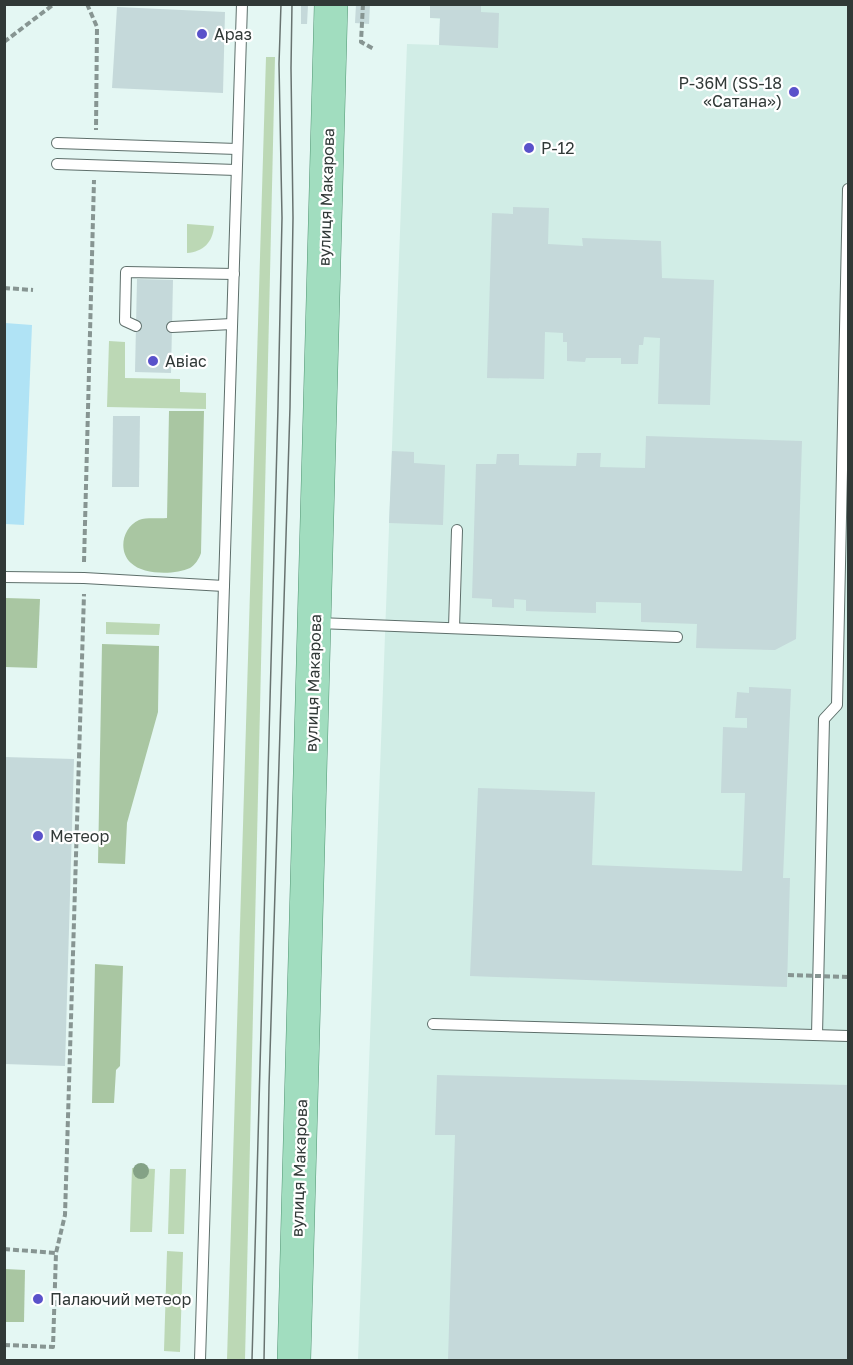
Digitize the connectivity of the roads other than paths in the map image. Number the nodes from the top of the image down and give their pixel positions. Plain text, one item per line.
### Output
1 (242, 4) edge
2 (331, 4) edge
3 (57, 143) dead end
4 (237, 149) junction
5 (57, 164) dead end
6 (236, 170) junction
7 (849, 189) edge
8 (234, 274) junction
9 (232, 324) junction
10 (136, 326) dead end
11 (172, 327) dead end
12 (845, 478) edge
13 (457, 530) dead end
14 (4, 577) edge
15 (224, 586) junction
16 (314, 623) junction
17 (454, 628) junction
18 (677, 637) dead end
19 (434, 1024) dead end
20 (817, 1035) junction
21 (849, 1036) edge
22 (200, 1360) edge
23 (294, 1360) edge

1 - 4 lane
2 - 16 main road, вулиця Макарова
3 - 4 lane
4 - 6 lane
5 - 6 lane
6 - 8 lane
7 - 12 lane
8 - 9 lane
8 - 10 lane
9 - 11 lane
9 - 15 lane
12 - 20 lane
13 - 17 lane
14 - 15 lane
15 - 22 lane
16 - 17 lane
16 - 23 main road, вулиця Макарова
17 - 18 lane
19 - 20 lane
20 - 21 lane

